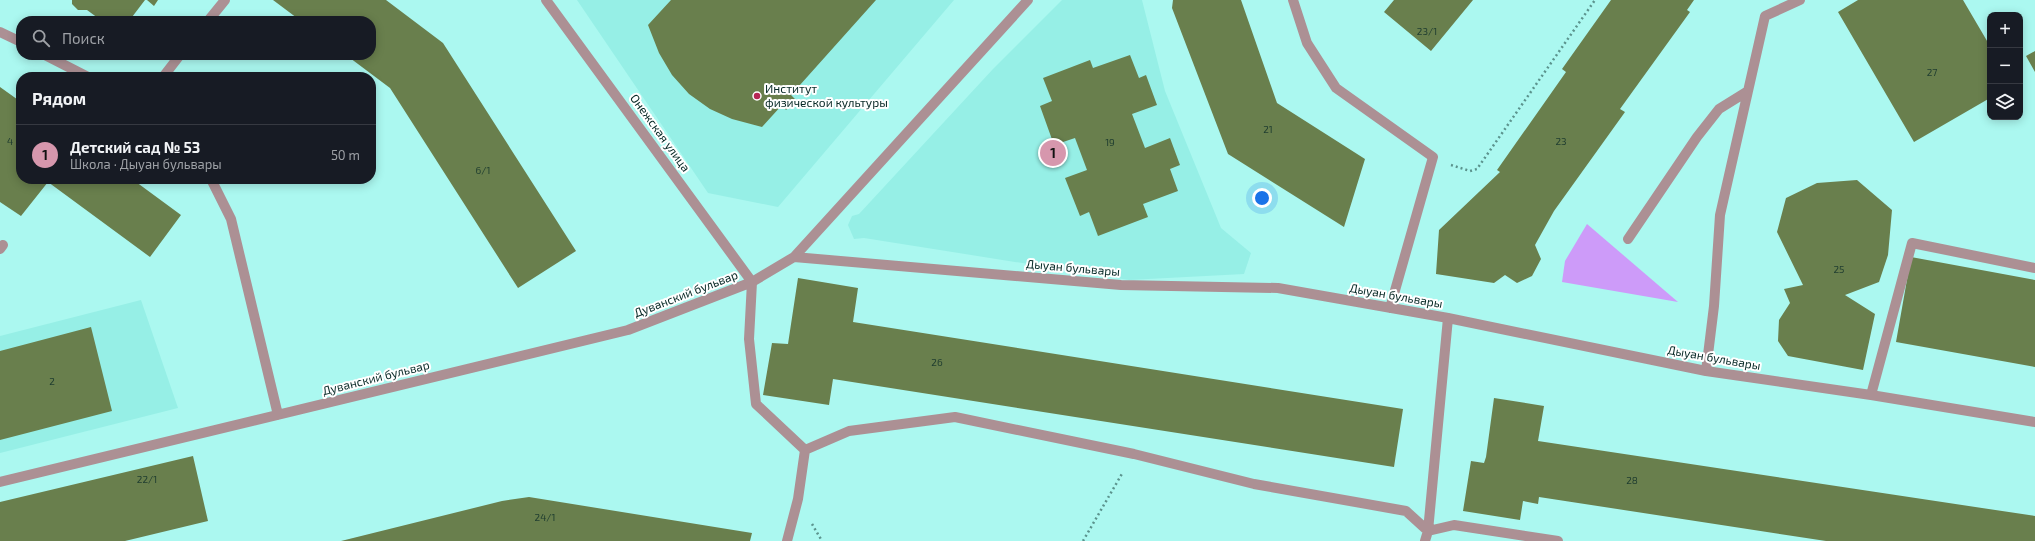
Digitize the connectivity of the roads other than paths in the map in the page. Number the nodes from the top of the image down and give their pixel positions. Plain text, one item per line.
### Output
1 (225, 0) edge
2 (546, 0) edge
3 (1028, 0) edge
4 (1293, 0) edge
5 (1800, 0) edge
6 (212, 16) edge
7 (0, 32) edge
8 (16, 40) edge
9 (55, 60) edge
10 (176, 60) edge
11 (78, 72) edge
12 (167, 72) edge
13 (1748, 91) junction
14 (214, 184) edge
15 (1628, 239) dead end
16 (794, 258) junction
17 (2035, 268) edge
18 (752, 282) junction
19 (1390, 308) junction
20 (1448, 318) junction
21 (1706, 371) junction
22 (1871, 395) junction
23 (278, 415) junction
24 (2035, 422) edge
25 (805, 450) junction
26 (0, 482) edge
27 (1426, 536) edge
28 (787, 541) edge
29 (1558, 541) edge

1 - 6 street
2 - 18 street, Онежская улица
3 - 16 street
4 - 19 street
5 - 13 street
7 - 8 street
9 - 11 street
10 - 12 street
13 - 15 street
13 - 21 street
14 - 23 street
16 - 18 street
16 - 19 street, Дыуан бульвары
17 - 22 street
18 - 23 street, Дуванский бульвар
18 - 25 street
19 - 20 street, Дыуан бульвары
20 - 21 street, Дыуан бульвары
20 - 27 street
21 - 22 street, Дыуан бульвары
22 - 24 street, Дыуан бульвары
23 - 26 street, Дуванский бульвар
25 - 27 street
25 - 28 street
27 - 29 street

